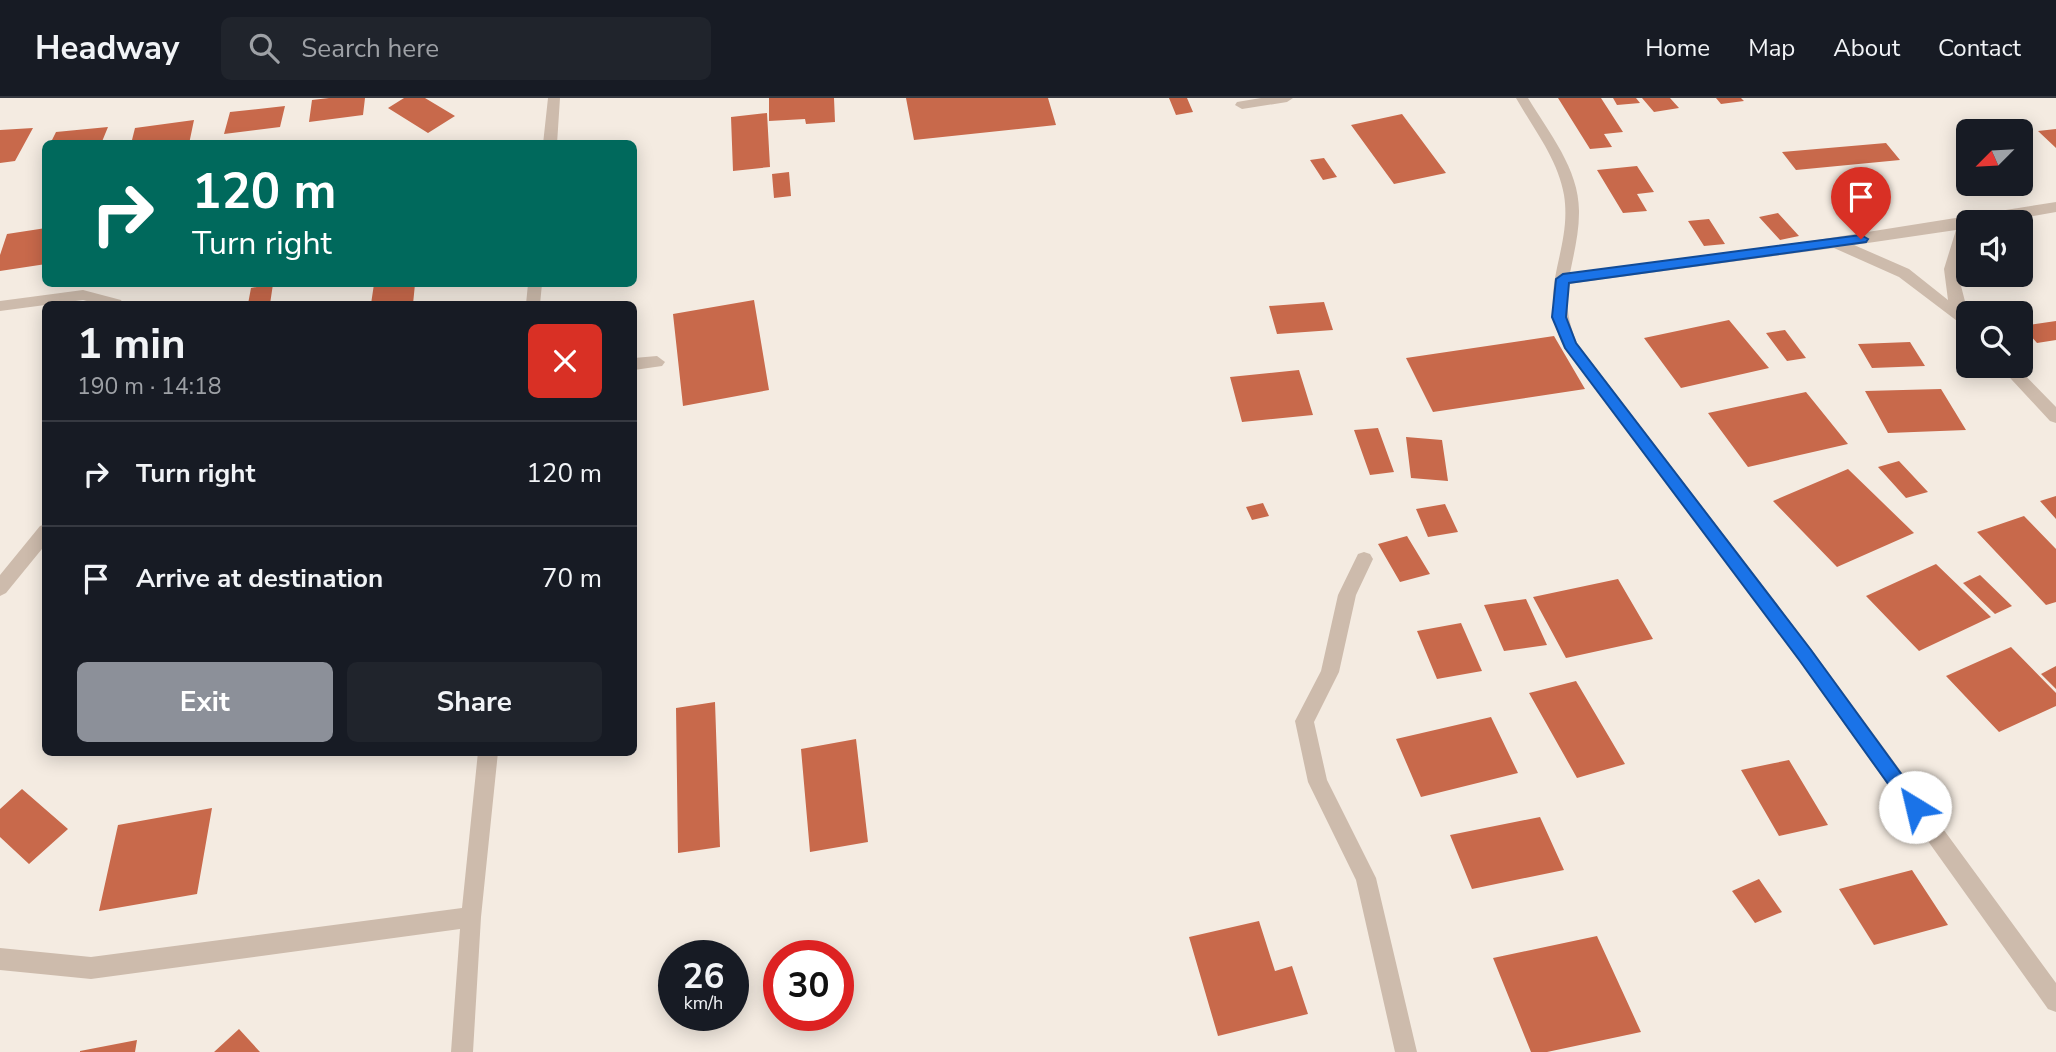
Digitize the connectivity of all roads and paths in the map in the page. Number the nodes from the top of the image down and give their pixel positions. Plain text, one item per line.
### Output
1 (554, 98) edge
2 (1287, 98) edge
3 (1522, 98) edge
4 (1242, 105) dead end
5 (550, 140) edge
6 (2056, 207) edge
7 (2033, 211) edge
8 (1956, 225) edge
9 (1835, 243) junction
10 (1956, 249) edge
11 (1563, 279) junction
12 (105, 301) edge
13 (1957, 301) edge
14 (0, 306) edge
15 (1956, 314) edge
16 (657, 362) dead end
17 (637, 364) edge
18 (2019, 378) edge
19 (2056, 416) edge
20 (42, 536) edge
21 (1364, 559) dead end
22 (0, 588) edge
23 (488, 756) edge
24 (471, 917) junction
25 (0, 959) edge
26 (2056, 1001) edge
27 (462, 1052) edge
28 (1406, 1052) edge

1 - 5 street
2 - 4 street
3 - 11 street
6 - 7 street
8 - 9 street
9 - 11 street
9 - 15 street
10 - 13 street
11 - 26 street
12 - 14 street
16 - 17 street
18 - 19 street
20 - 22 street
21 - 28 street
23 - 24 street
24 - 25 street
24 - 27 street

